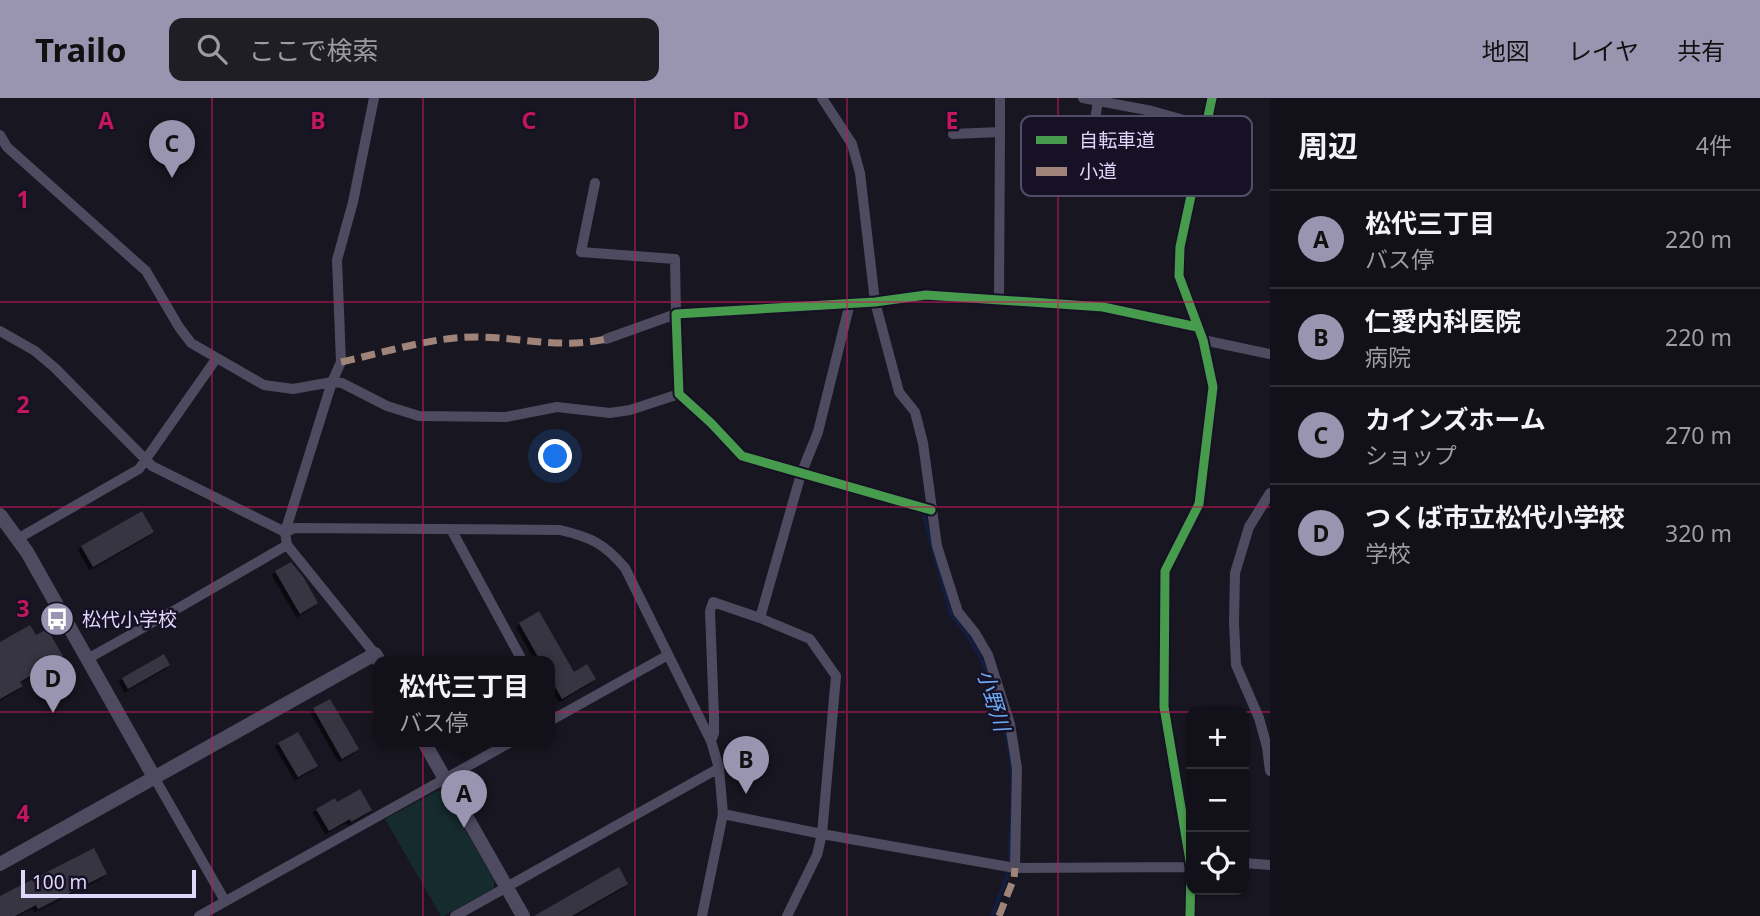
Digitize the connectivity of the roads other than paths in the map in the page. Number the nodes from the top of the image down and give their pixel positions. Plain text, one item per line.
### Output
1 (374, 98) edge
2 (822, 98) edge
3 (1000, 98) edge
4 (1083, 98) edge
5 (1212, 98) edge
6 (1098, 101) junction
7 (1096, 116) edge
8 (1170, 116) edge
9 (1208, 116) edge
10 (1000, 132) junction
11 (953, 134) dead end
12 (0, 135) edge
13 (595, 183) dead end
14 (1191, 196) edge
15 (999, 299) junction
16 (875, 302) junction
17 (850, 303) junction
18 (676, 314) junction
19 (1198, 327) junction
20 (0, 331) edge
21 (606, 339) dead end
22 (1203, 340) junction
23 (1270, 354) edge
24 (216, 359) junction
25 (332, 382) junction
26 (679, 394) junction
27 (145, 460) junction
28 (801, 474) junction
29 (1270, 493) edge
30 (931, 510) junction
31 (0, 515) edge
32 (452, 531) junction
33 (285, 532) junction
34 (19, 538) junction
35 (287, 545) junction
36 (761, 618) junction
37 (668, 655) junction
38 (375, 656) edge
39 (520, 656) edge
40 (89, 658) junction
41 (373, 660) edge
42 (555, 714) edge
43 (711, 741) junction
44 (427, 747) edge
45 (502, 747) edge
46 (719, 768) junction
47 (1270, 771) edge
48 (154, 777) junction
49 (445, 779) junction
50 (723, 814) junction
51 (822, 834) junction
52 (1186, 837) edge
53 (1249, 863) edge
54 (0, 864) edge
55 (1270, 865) edge
56 (1186, 867) edge
57 (1015, 868) junction
58 (506, 887) junction
59 (1190, 895) edge
60 (225, 901) junction
61 (199, 916) edge
62 (455, 916) edge
63 (523, 916) edge
64 (702, 916) edge
65 (787, 916) edge
66 (1190, 916) edge

1 - 25 street
2 - 16 street
3 - 10 street
4 - 6 street
5 - 9 street
6 - 7 street
6 - 8 street
10 - 11 street
10 - 15 street
12 - 24 street
13 - 18 street
14 - 19 street
15 - 16 street
15 - 19 street
16 - 17 street
16 - 30 street
17 - 18 street
17 - 28 street
18 - 21 street
18 - 26 street
19 - 22 street
20 - 27 street
22 - 23 street
22 - 52 street
24 - 25 street
24 - 27 street
25 - 26 street
25 - 33 street
26 - 28 street
27 - 33 street
27 - 34 street
28 - 30 street
28 - 36 street
29 - 47 street
30 - 57 street
31 - 34 street
32 - 33 street
32 - 37 street
32 - 39 street
33 - 35 street
34 - 40 street
35 - 38 street
35 - 40 street
36 - 43 street
36 - 51 street
37 - 42 street
37 - 43 street
40 - 48 street
41 - 48 street
43 - 46 street
44 - 49 street
45 - 49 street
46 - 50 street
46 - 58 street
48 - 54 street
48 - 60 street
49 - 58 street
49 - 60 street
50 - 51 street
50 - 64 street
51 - 57 street
51 - 65 street
53 - 55 street
56 - 57 street
58 - 62 street
58 - 63 street
59 - 66 street
60 - 61 street

